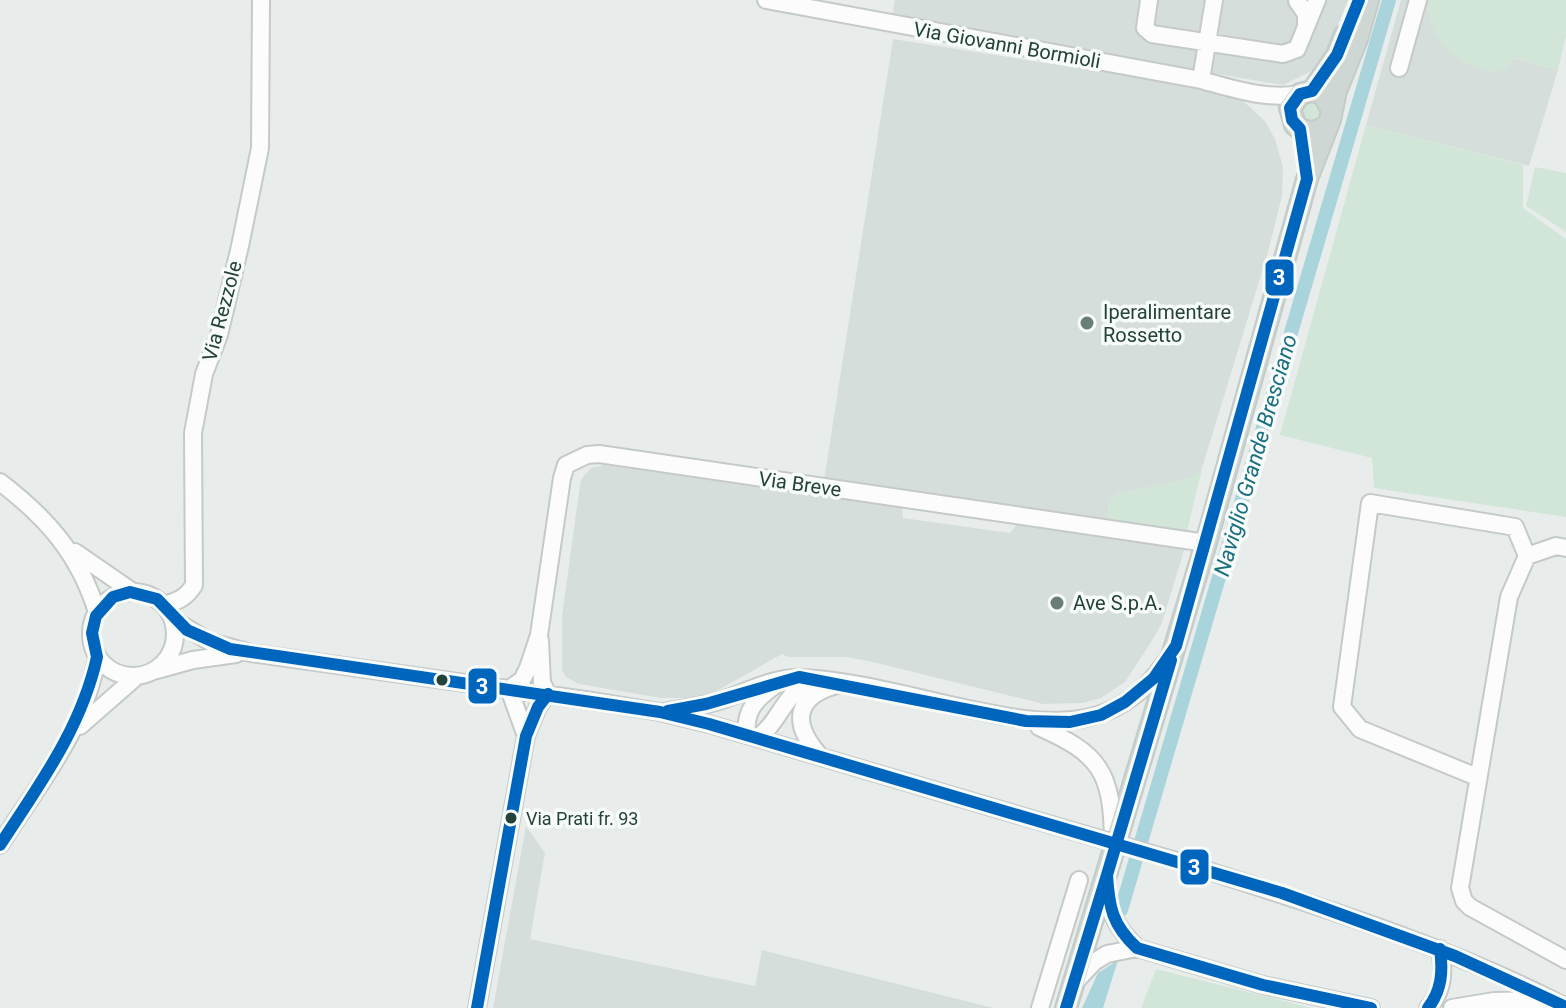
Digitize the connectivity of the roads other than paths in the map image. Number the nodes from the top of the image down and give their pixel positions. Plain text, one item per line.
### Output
1 (261, 0) edge
2 (766, 0) edge
3 (1149, 0) edge
4 (1214, 0) edge
5 (1296, 0) edge
6 (1317, 0) edge
7 (1359, 0) edge
8 (1368, 0) edge
9 (1418, 0) edge
10 (1306, 25) junction
11 (1207, 42) junction
12 (1399, 68) dead end
13 (1201, 80) junction
14 (1248, 92) junction
15 (1306, 92) junction
16 (1329, 117) junction
17 (1296, 124) junction
18 (1307, 179) junction
19 (0, 482) edge
20 (1206, 543) junction
21 (67, 546) junction
22 (1566, 548) edge
23 (1527, 556) junction
24 (133, 592) junction
25 (164, 605) junction
26 (97, 612) junction
27 (174, 620) junction
28 (539, 635) junction
29 (1176, 646) junction
30 (251, 653) junction
31 (97, 657) junction
32 (156, 671) junction
33 (136, 677) junction
34 (822, 680) junction
35 (778, 682) junction
36 (843, 684) junction
37 (509, 689) junction
38 (548, 694) junction
39 (660, 712) junction
40 (1026, 721) junction
41 (526, 736) junction
42 (752, 736) junction
43 (68, 739) junction
44 (822, 758) junction
45 (1477, 777) junction
46 (0, 845) edge
47 (1113, 854) junction
48 (1107, 875) junction
49 (1079, 880) dead end
50 (1137, 948) junction
51 (1440, 949) junction
52 (1566, 960) edge
53 (1073, 986) junction
54 (1560, 1004) edge
55 (477, 1008) edge
56 (1040, 1008) edge
57 (1066, 1008) edge
58 (1371, 1008) edge
59 (1428, 1008) edge
60 (1452, 1008) edge

1 - 25 street, Via Rezzole
2 - 13 street, Via Giovanni Bormioli
3 - 11 street
4 - 11 street
5 - 10 street
6 - 10 street
7 - 15 main road
8 - 16 main road
9 - 12 street
10 - 11 street
11 - 13 street
13 - 14 street, Via Giovanni Bormioli
14 - 15 street
14 - 17 street
15 - 16 main road
15 - 17 main road
16 - 17 main road
16 - 18 main road
17 - 18 main road
18 - 20 main road
19 - 21 street
20 - 28 street, Via Breve
20 - 29 main road
21 - 24 street
21 - 26 street
22 - 23 street
23 - 45 street
23 - 45 street
24 - 25 street
24 - 26 street
25 - 27 street
26 - 31 street
27 - 30 street
27 - 32 street
28 - 37 street
28 - 38 street
29 - 40 street
29 - 47 main road
30 - 32 street
30 - 37 street
31 - 33 street
31 - 43 street
32 - 33 street
33 - 43 street
34 - 35 street
34 - 36 street
34 - 42 street
35 - 39 street
35 - 42 street
36 - 40 street
36 - 44 street
37 - 38 street
37 - 41 street
38 - 39 street
38 - 41 street
39 - 42 street
40 - 47 street
41 - 55 street
42 - 44 street
43 - 46 street
44 - 51 street, bridge
45 - 52 street
47 - 48 main road
48 - 50 street
48 - 53 main road
49 - 56 street
50 - 53 street
50 - 58 street
51 - 54 street
51 - 59 street
53 - 57 main road
54 - 60 street

